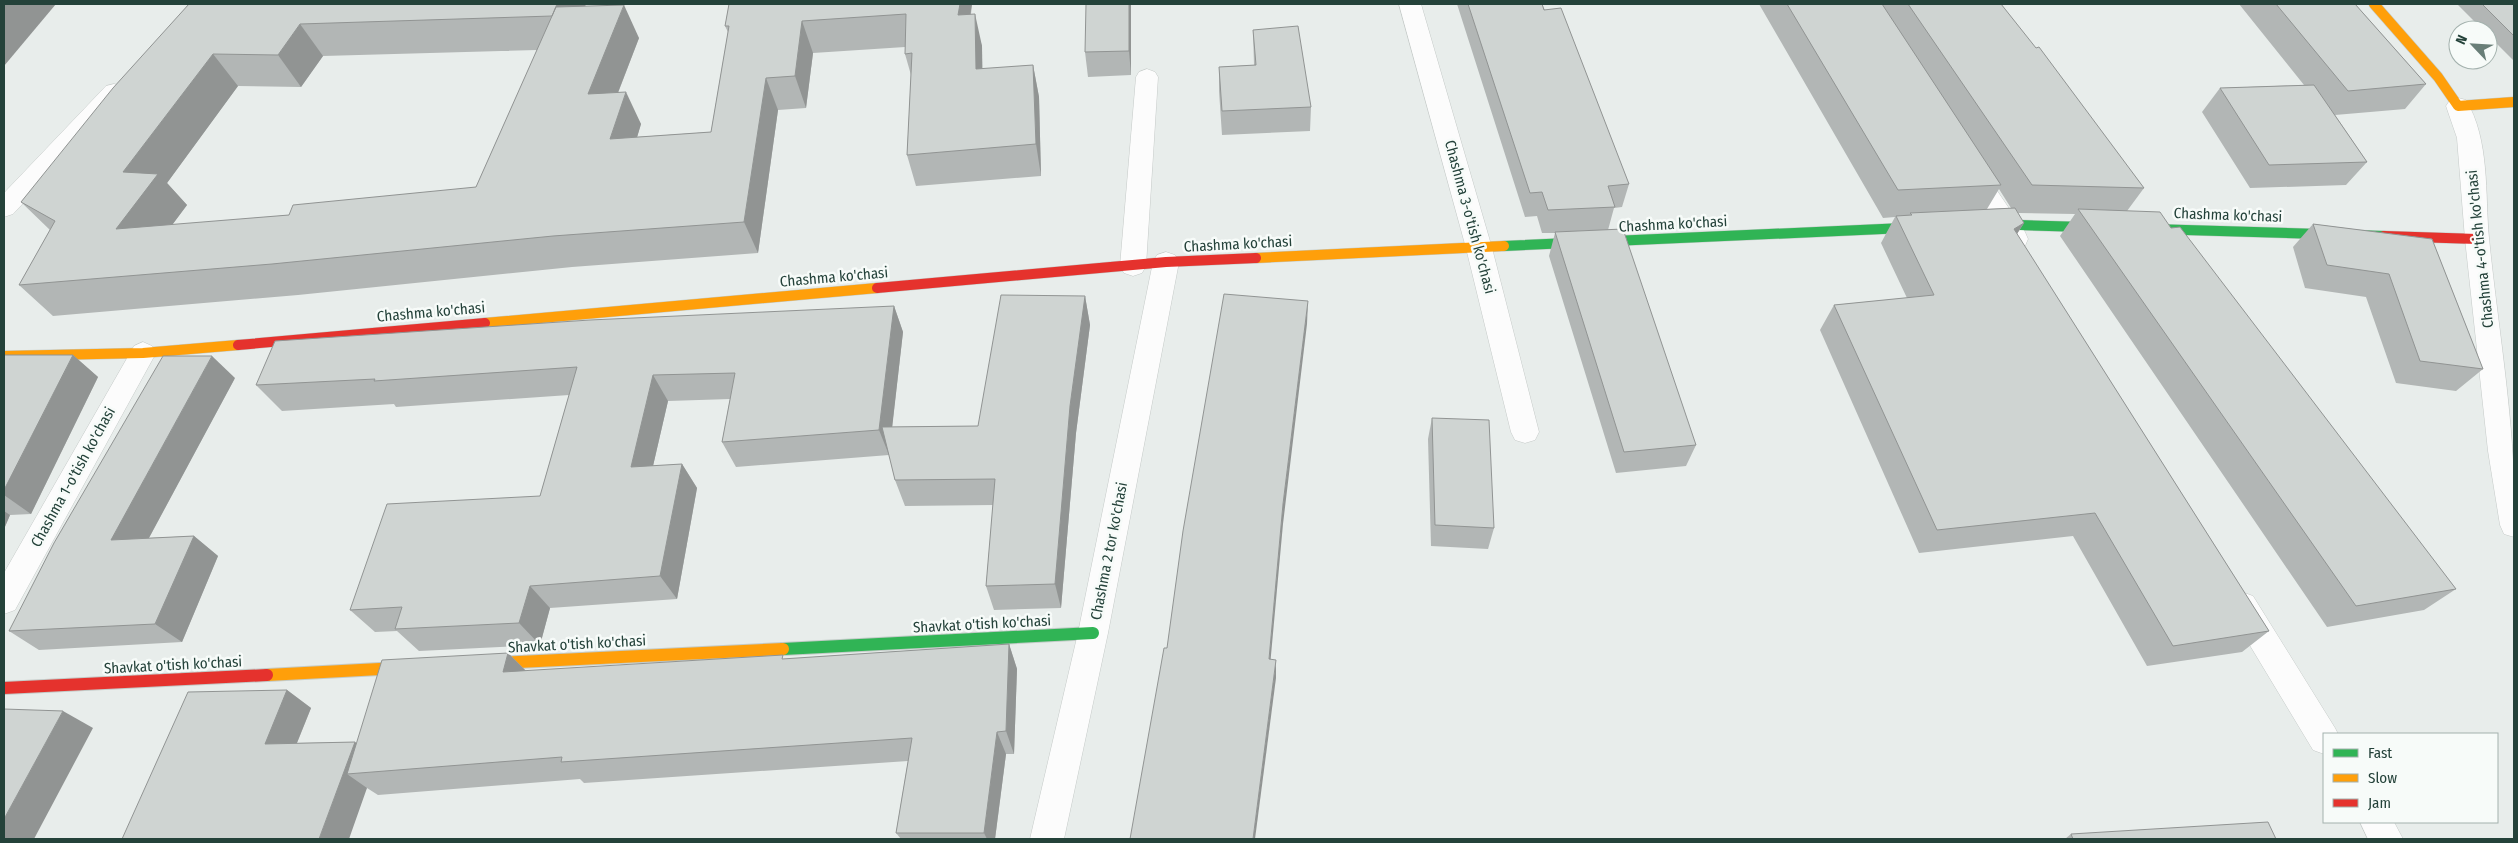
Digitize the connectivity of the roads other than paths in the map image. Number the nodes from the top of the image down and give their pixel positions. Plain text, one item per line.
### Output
1 (1410, 4) edge
2 (2374, 4) edge
3 (129, 76) edge
4 (1147, 77) dead end
5 (2512, 104) edge
6 (2458, 106) junction
7 (1958, 150) edge
8 (4, 208) edge
9 (2006, 223) junction
10 (1976, 224) edge
11 (1936, 226) edge
12 (2477, 238) junction
13 (1479, 248) junction
14 (2026, 257) edge
15 (1166, 262) junction
16 (1133, 266) junction
17 (143, 353) junction
18 (4, 356) edge
19 (1525, 432) dead end
20 (2508, 453) edge
21 (2514, 525) edge
22 (2230, 586) edge
23 (4, 601) edge
24 (1092, 633) junction
25 (469, 665) edge
26 (429, 667) edge
27 (4, 688) edge
28 (2323, 737) edge
29 (2377, 823) edge
30 (1047, 839) edge
31 (2386, 839) edge

1 - 13 street, Chashma 3-o'tish ko'chasi
2 - 6 street, Chashma 4-o'tish ko'chasi
3 - 8 street
4 - 16 street
5 - 6 street
6 - 12 street, Chashma 4-o'tish ko'chasi
7 - 9 street
9 - 10 street, Chashma ko'chasi
9 - 12 street, Chashma ko'chasi
9 - 14 street
11 - 13 street, Chashma ko'chasi
12 - 20 street, Chashma 4-o'tish ko'chasi
13 - 15 street, Chashma ko'chasi
13 - 19 street, Chashma 3-o'tish ko'chasi
15 - 16 street, Chashma ko'chasi
15 - 24 street, Chashma 2 tor ko'chasi
16 - 17 street, Chashma ko'chasi
17 - 18 street, Chashma ko'chasi
17 - 23 street, Chashma 1-o'tish ko'chasi
20 - 21 street, Chashma 4-o'tish ko'chasi
22 - 28 street
24 - 25 street, Shavkat o'tish ko'chasi
24 - 30 street, Chashma 2 tor ko'chasi
26 - 27 street, Shavkat o'tish ko'chasi
29 - 31 street

